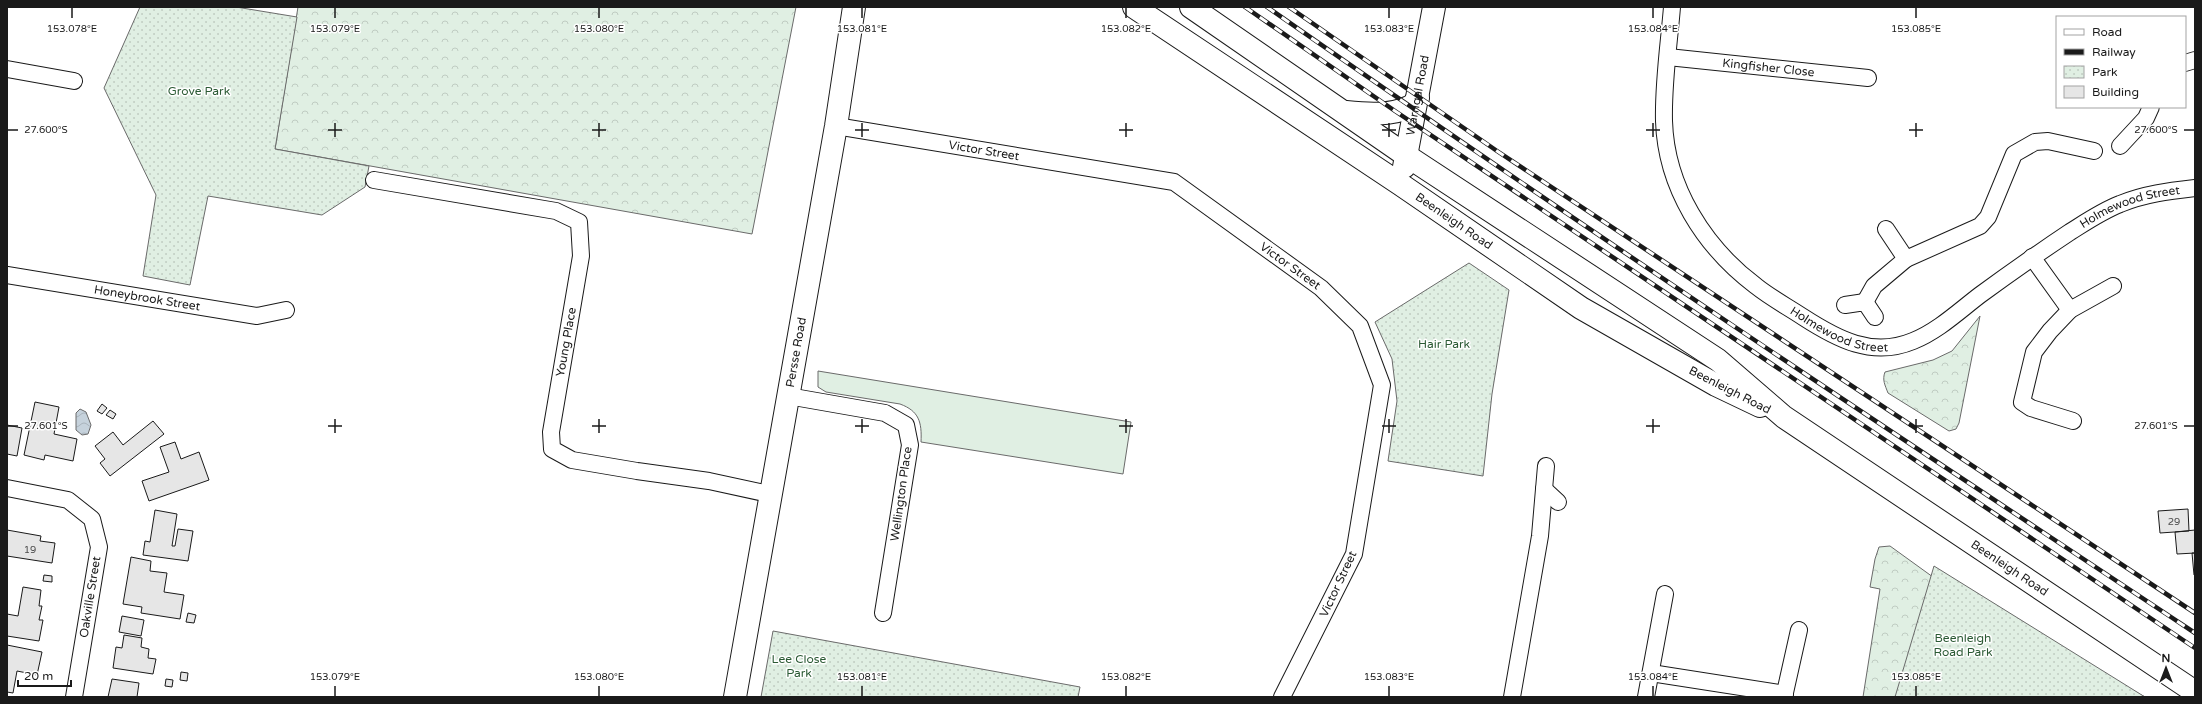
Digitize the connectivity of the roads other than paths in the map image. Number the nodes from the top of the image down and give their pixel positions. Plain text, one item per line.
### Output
1 (854, 7) edge
2 (1134, 7) edge
3 (1191, 7) edge
4 (1434, 7) edge
5 (1672, 7) edge
6 (1668, 57) junction
7 (7, 69) edge
8 (1868, 78) dead end
9 (74, 81) dead end
10 (1418, 98) junction
11 (2151, 108) edge
12 (1346, 112) junction
13 (836, 126) junction
14 (2120, 146) dead end
15 (2094, 151) dead end
16 (1407, 156) junction
17 (374, 180) dead end
18 (1400, 184) junction
19 (2195, 188) edge
20 (1886, 230) dead end
21 (2032, 257) junction
22 (1906, 259) junction
23 (7, 275) edge
24 (2113, 286) dead end
25 (1865, 302) junction
26 (1845, 305) dead end
27 (286, 310) dead end
28 (2070, 310) junction
29 (1875, 317) dead end
30 (788, 396) junction
31 (1784, 417) junction
32 (2074, 420) dead end
33 (1546, 466) dead end
34 (7, 488) edge
35 (1544, 489) junction
36 (769, 494) junction
37 (1558, 502) dead end
38 (1665, 594) dead end
39 (883, 613) dead end
40 (1799, 630) dead end
41 (1650, 672) junction
42 (2195, 692) edge
43 (1784, 695) edge
44 (74, 697) edge
45 (735, 697) edge
46 (1282, 697) edge
47 (1512, 697) edge
48 (1646, 697) edge

1 - 13 main road, Persse Road
2 - 18 main road, Beenleigh Road
3 - 12 main road, Beenleigh Road
4 - 10 main road, Warrigal Road
5 - 6 street, Holmewood Street
6 - 8 street, Kingfisher Close
6 - 21 street, Holmewood Street
7 - 9 street
10 - 12 main road
10 - 16 main road, Warrigal Road
11 - 14 street
12 - 16 main road, Beenleigh Road
13 - 30 main road, Persse Road
13 - 46 street, Victor Street
15 - 22 street
16 - 18 main road, Warrigal Road
16 - 31 main road, Beenleigh Road
17 - 36 street, Young Place
18 - 31 main road, Beenleigh Road
19 - 21 street, Holmewood Street
20 - 22 street
21 - 28 street
22 - 25 street
23 - 27 street, Honeybrook Street
24 - 28 street
25 - 26 street
25 - 29 street
28 - 32 street
30 - 36 main road, Persse Road
30 - 39 street, Wellington Place
31 - 42 main road, Beenleigh Road
33 - 35 street
34 - 44 street, Oakville Street
35 - 37 street
35 - 47 street
36 - 45 main road, Persse Road
38 - 41 street
40 - 43 street
41 - 43 street
41 - 48 street

